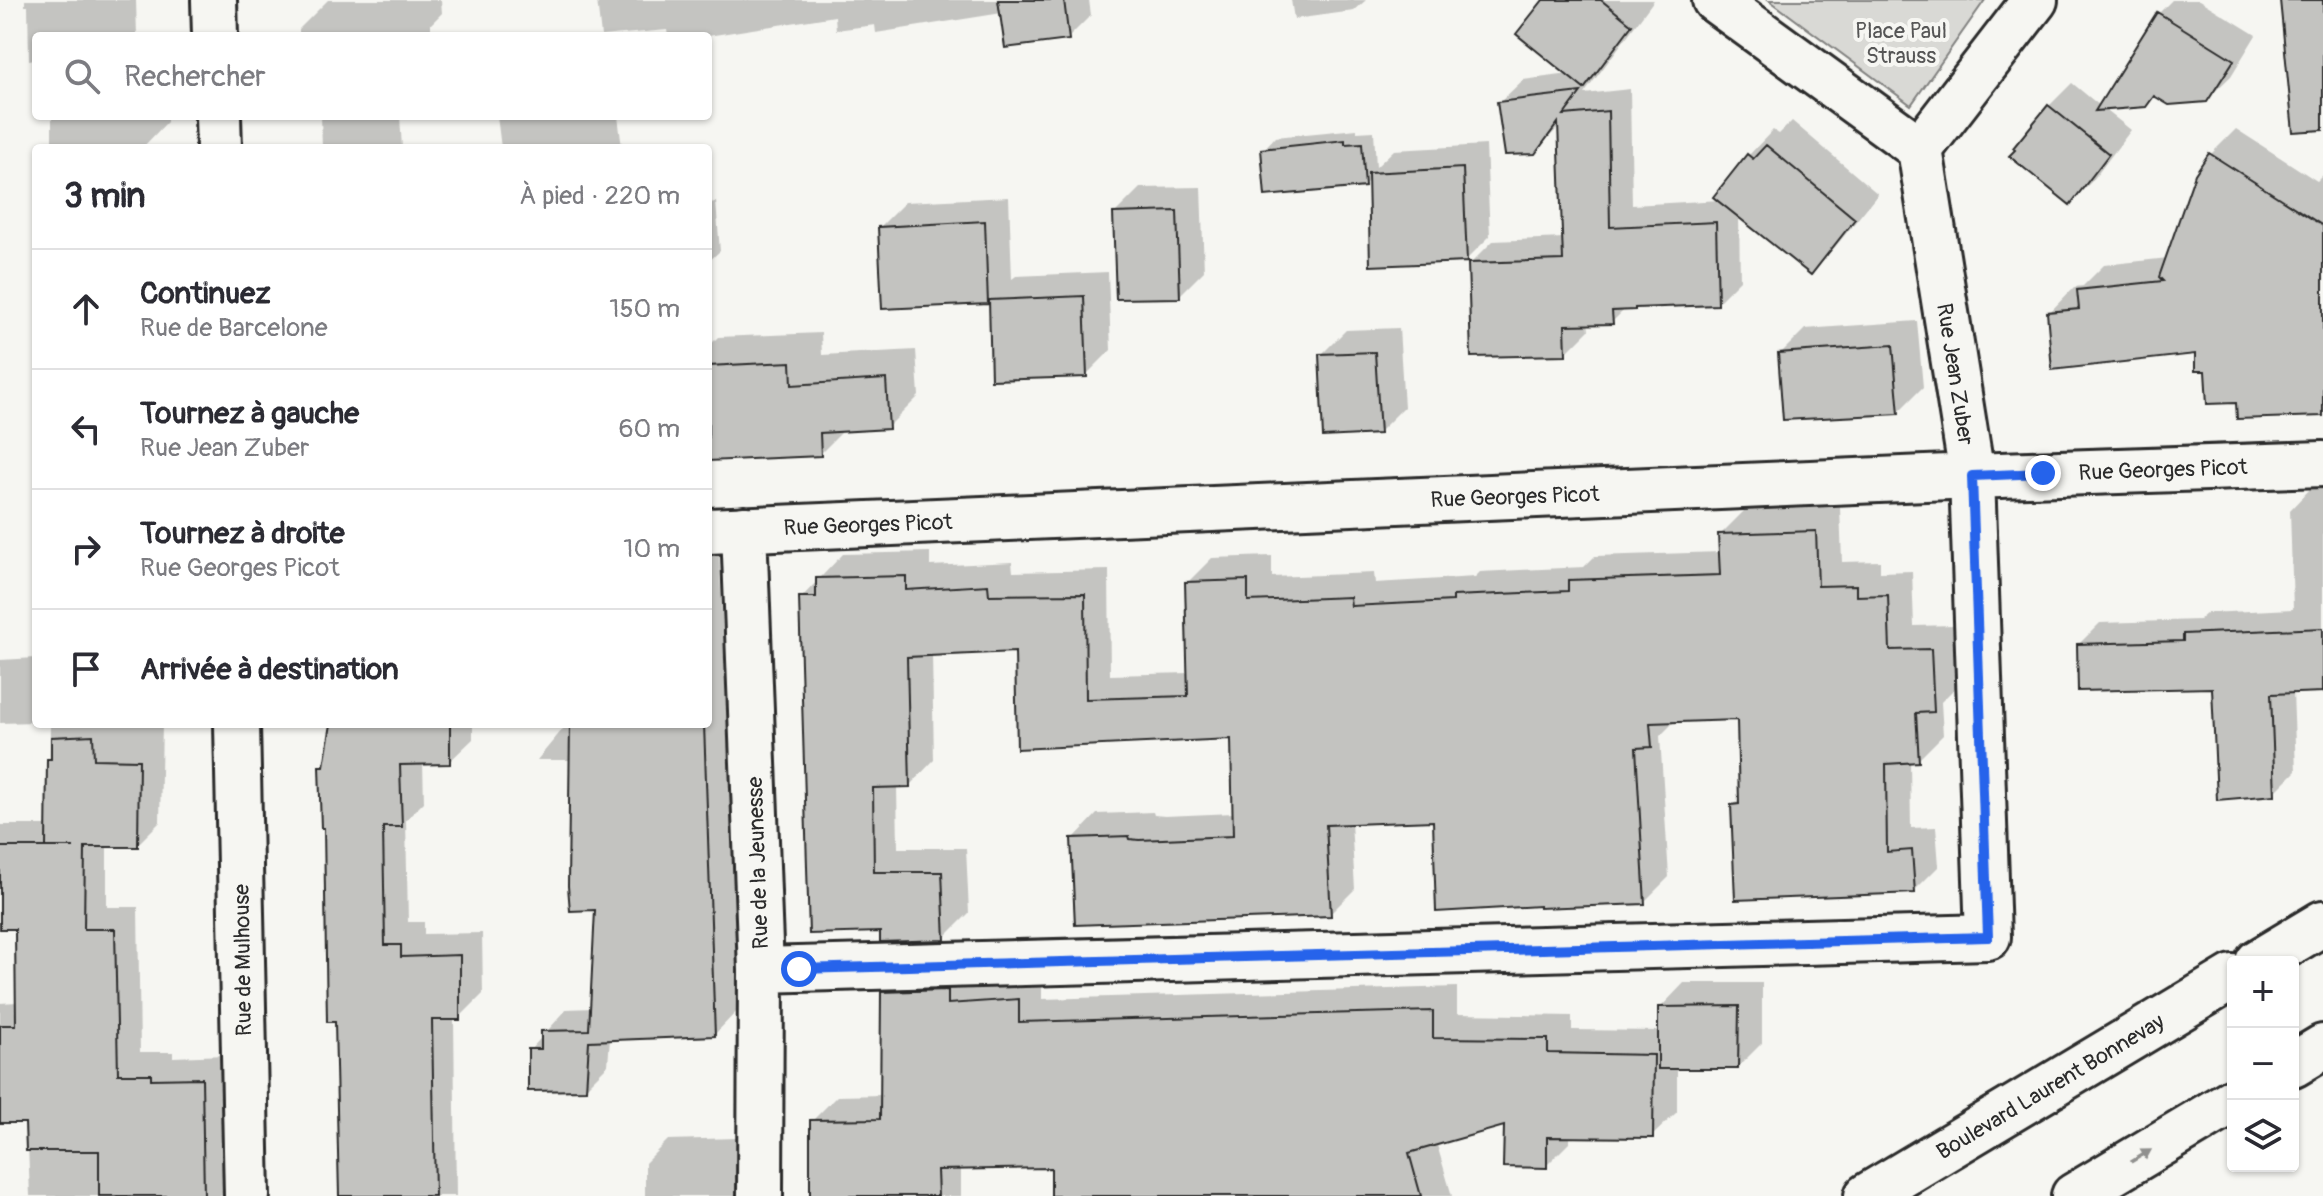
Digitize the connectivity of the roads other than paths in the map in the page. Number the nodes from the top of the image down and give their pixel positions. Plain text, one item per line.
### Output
1 (214, 0) edge
2 (1715, 0) edge
3 (2035, 0) edge
4 (215, 32) edge
5 (218, 120) edge
6 (219, 144) edge
7 (1920, 149) junction
8 (2323, 464) edge
9 (1972, 476) junction
10 (726, 530) edge
11 (237, 728) edge
12 (2323, 923) edge
13 (2268, 956) edge
14 (761, 970) junction
15 (2227, 981) edge
16 (2323, 1047) edge
17 (2299, 1061) edge
18 (2227, 1105) edge
19 (247, 1196) edge
20 (760, 1196) edge
21 (1867, 1196) edge
22 (2074, 1196) edge

1 - 4 main road
2 - 7 main road
3 - 7 main road
5 - 6 main road
7 - 9 main road, Rue Jean Zuber
8 - 9 main road, Rue Georges Picot
9 - 10 main road, Rue Georges Picot
9 - 14 main road, Rue Jean Zuber
10 - 14 main road, Rue de la Jeunesse
11 - 19 main road, Rue de Mulhouse
12 - 13 main road
14 - 20 main road, Rue de la Jeunesse
15 - 21 main road, Boulevard Laurent Bonnevay
16 - 17 main road
22 -> 18 main road

